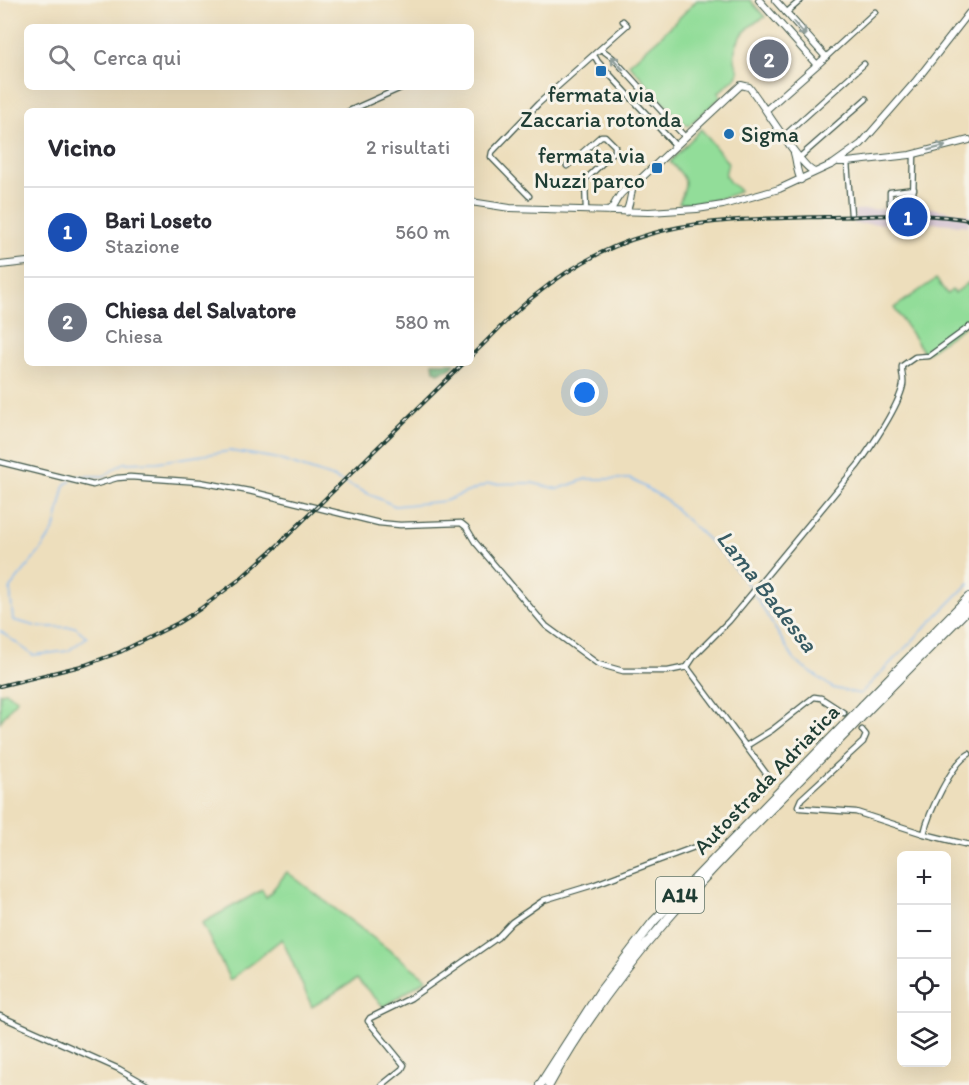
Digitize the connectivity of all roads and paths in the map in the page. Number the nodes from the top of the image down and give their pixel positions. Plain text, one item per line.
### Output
1 (759, 0) edge
2 (775, 0) edge
3 (801, 0) edge
4 (875, 12) dead end
5 (786, 13) junction
6 (968, 15) edge
7 (623, 21) dead end
8 (601, 49) junction
9 (594, 55) junction
10 (826, 57) junction
11 (864, 64) dead end
12 (817, 65) junction
13 (396, 90) edge
14 (866, 99) dead end
15 (356, 108) edge
16 (766, 110) junction
17 (784, 136) junction
18 (685, 137) junction
19 (969, 141) edge
20 (675, 146) junction
21 (792, 149) junction
22 (914, 154) junction
23 (800, 157) junction
24 (838, 161) junction
25 (847, 162) junction
26 (567, 166) dead end
27 (807, 167) junction
28 (796, 172) junction
29 (818, 172) junction
30 (801, 180) junction
31 (634, 184) junction
32 (787, 186) junction
33 (914, 189) junction
34 (901, 191) junction
35 (621, 194) junction
36 (529, 196) dead end
37 (629, 198) junction
38 (474, 202) edge
39 (902, 204) junction
40 (586, 210) junction
41 (608, 211) junction
42 (625, 212) junction
43 (642, 213) junction
44 (851, 215) dead end
45 (24, 262) edge
46 (0, 265) edge
47 (969, 327) edge
48 (0, 462) edge
49 (969, 597) edge
50 (969, 608) edge
51 (687, 667) junction
52 (866, 708) junction
53 (844, 712) dead end
54 (847, 727) junction
55 (862, 730) dead end
56 (746, 746) junction
57 (969, 754) edge
58 (924, 834) junction
59 (969, 845) edge
60 (0, 1016) edge
61 (147, 1085) edge
62 (382, 1085) edge
63 (540, 1085) edge
64 (549, 1085) edge

1 - 12 street
2 - 5 street
3 - 5 street
4 - 10 street
5 -> 10 street
6 - 24 street
7 - 8 street
8 - 9 street
18 -> 8 street
9 - 20 street
9 - 36 street
10 - 12 street
11 - 17 street
12 - 16 street
13 - 15 street
14 - 23 street
16 - 17 street
16 - 18 street
17 - 21 street
18 - 20 street
22 -> 19 street
20 - 31 street
21 - 23 street
21 - 28 street
22 - 25 street
22 - 33 street
23 - 27 street
24 - 25 street
24 - 29 street
25 - 44 street
26 - 40 street
27 - 29 street
27 - 30 street
28 - 30 street
28 - 32 street
29 - 30 street
30 - 32 street
31 - 35 street
31 - 37 street
32 - 43 street
33 - 34 street
33 - 39 street
34 - 39 street
34 - 39 street
35 - 41 street
35 - 42 street
37 - 42 street
37 - 43 street
38 - 40 street
40 - 41 street
41 - 42 street
42 - 43 street
45 - 46 street
47 - 51 street
48 - 51 street
49 - 52 highway, Autostrada Adriatica / A14
50 - 52 highway, Autostrada Adriatica / A14
51 - 56 street
52 - 54 highway, Autostrada Adriatica / A14, bridge
53 - 56 street
54 - 63 highway, Autostrada Adriatica / A14
54 - 64 highway, Autostrada Adriatica / A14
55 - 58 street
56 - 62 street
57 - 58 street
58 - 59 street
60 - 61 street

